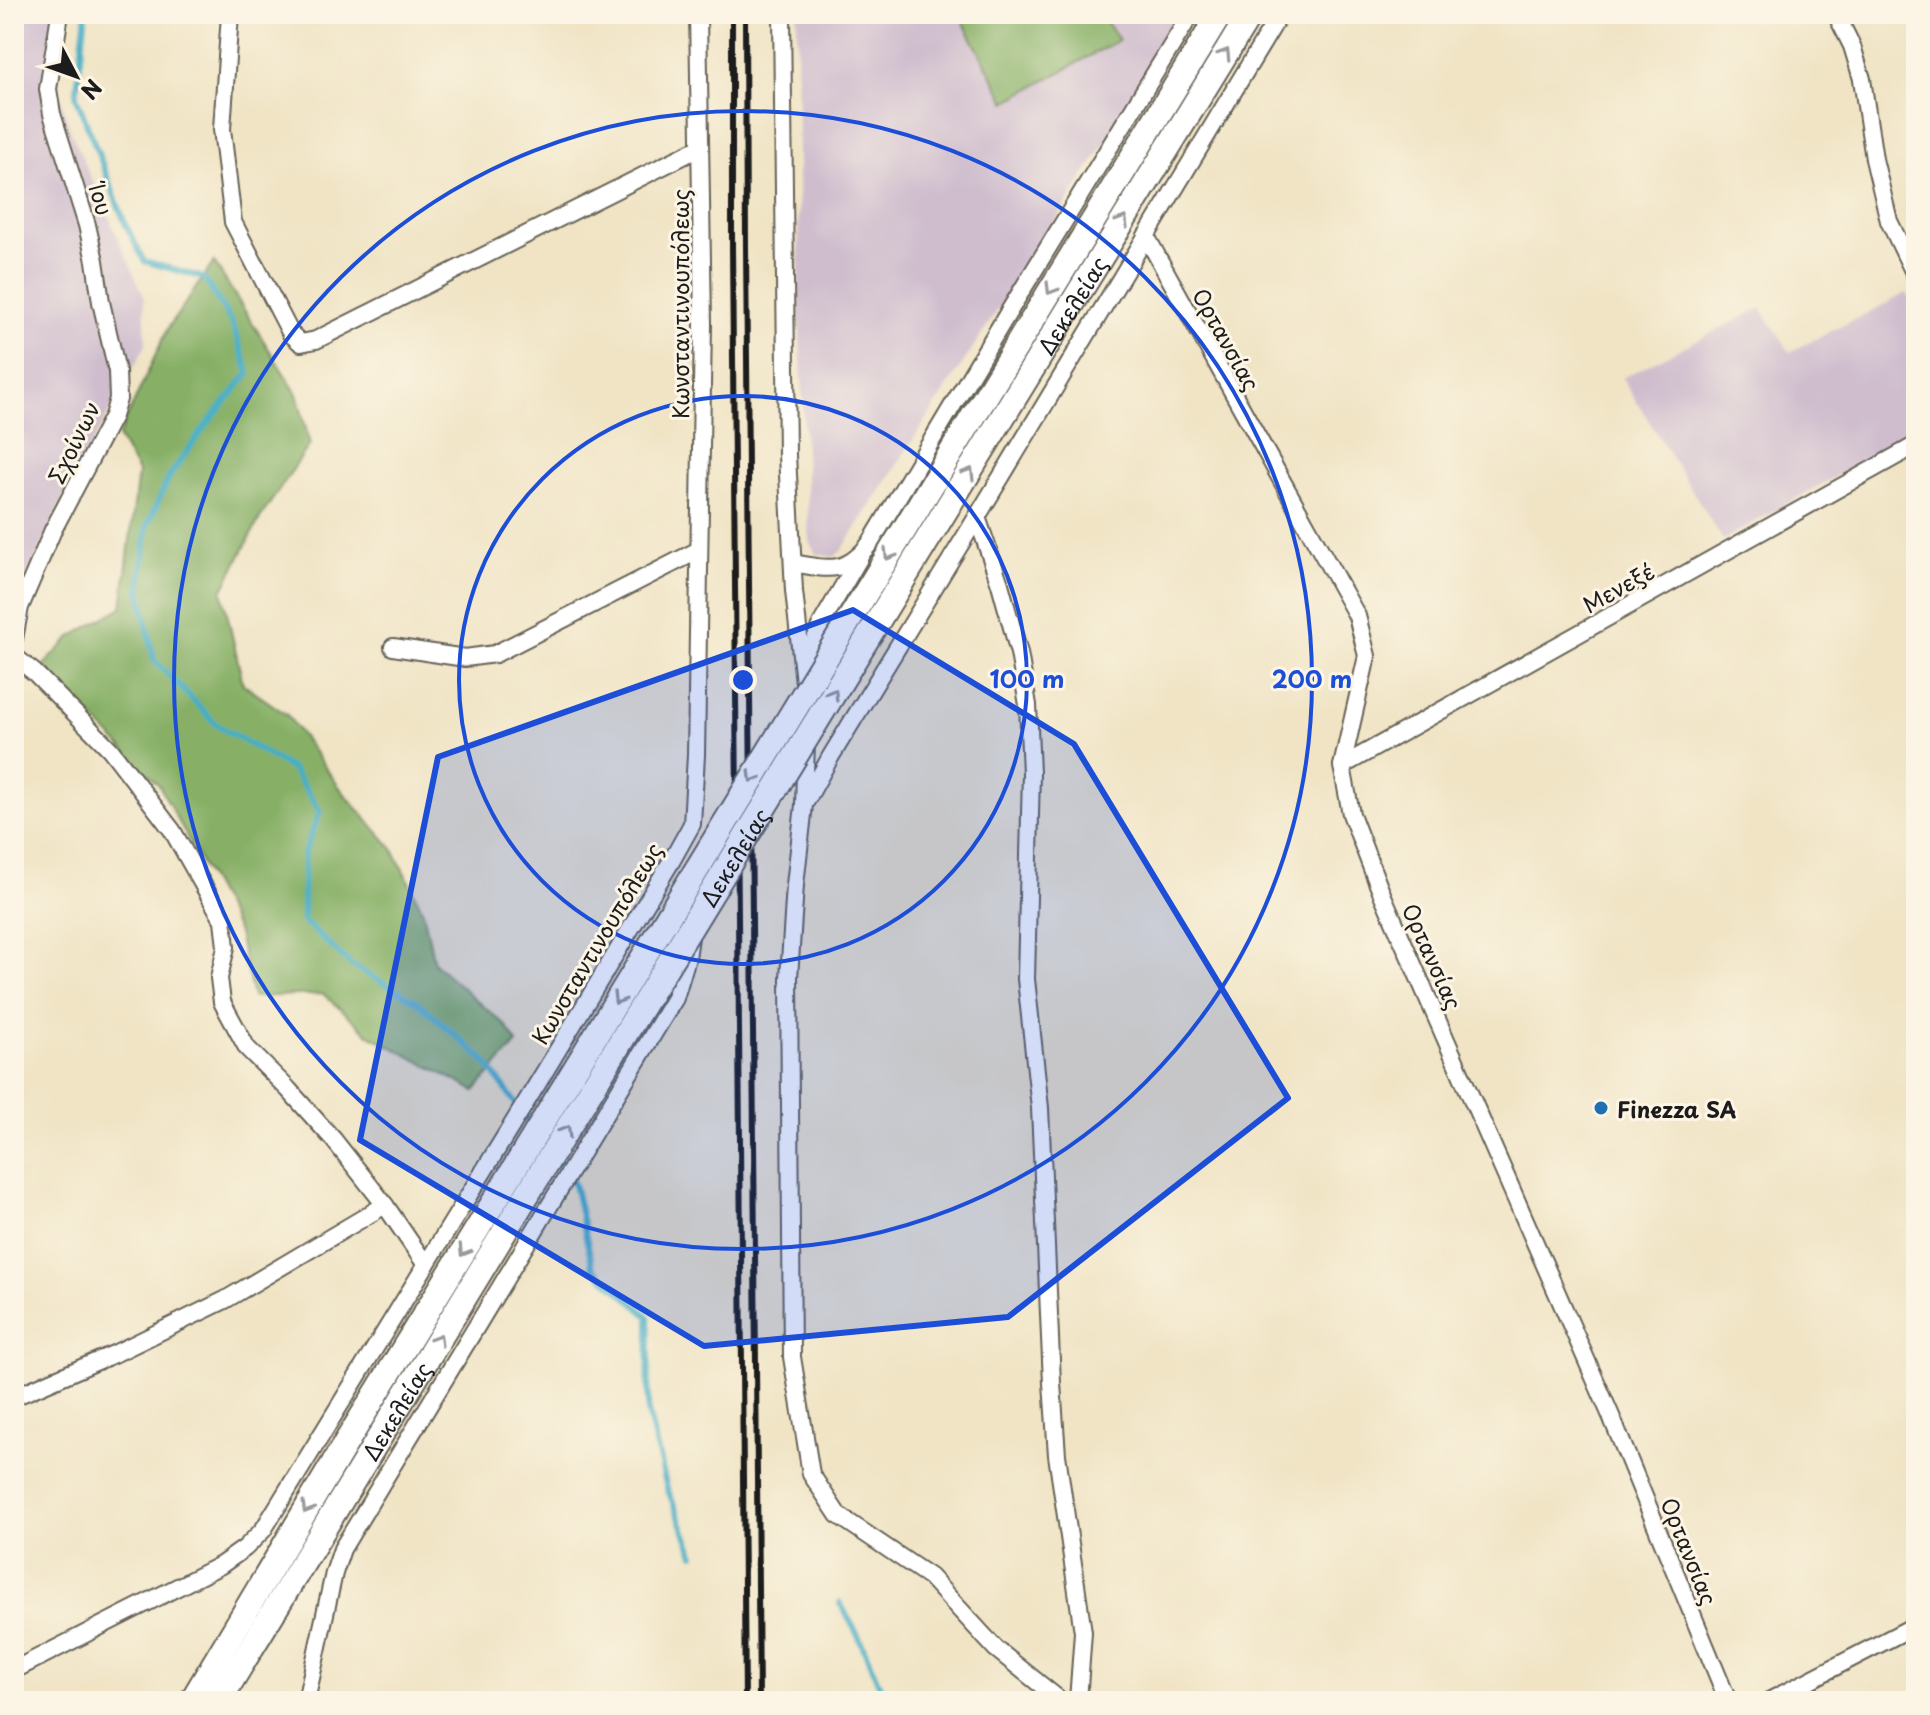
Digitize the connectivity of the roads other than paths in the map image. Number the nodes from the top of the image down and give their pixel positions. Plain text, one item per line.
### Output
1 (60, 14) edge
2 (230, 14) edge
3 (698, 14) edge
4 (782, 14) edge
5 (1191, 14) edge
6 (1220, 14) edge
7 (1250, 14) edge
8 (1280, 14) edge
9 (1836, 14) edge
10 (699, 148) junction
11 (1146, 236) junction
12 (1916, 277) edge
13 (118, 399) joint
14 (1916, 445) edge
15 (977, 517) junction
16 (699, 550) junction
17 (860, 557) junction
18 (793, 563) junction
19 (14, 639) edge
20 (393, 647) dead end
21 (14, 656) edge
22 (803, 671) junction
23 (1342, 766) junction
24 (804, 805) junction
25 (692, 824) junction
26 (639, 915) junction
27 (692, 916) junction
28 (515, 1191) junction
29 (385, 1205) junction
30 (426, 1265) junction
31 (14, 1397) edge
32 (1916, 1625) edge
33 (238, 1669) junction
34 (14, 1670) edge
35 (192, 1701) edge
36 (219, 1701) edge
37 (239, 1701) edge
38 (306, 1701) edge
39 (1061, 1701) edge
40 (1078, 1701) edge
41 (1728, 1701) edge
42 (1769, 1701) edge

1 - 13 street, Ίου
2 - 10 street
3 - 10 street, Κωνσταντινουπόλεως
4 - 18 street
5 - 17 street
6 -> 28 main road, Δεκελείας, bridge
28 -> 7 main road, Δεκελείας, bridge
8 - 11 street
9 - 12 street
10 - 16 street, Κωνσταντινουπόλεως
11 - 15 street
11 - 23 street, Ορτανσίας
13 - 19 street, Σχοίνων
14 - 23 street, Μενεξέ
15 - 24 street
15 - 40 street
16 - 20 street
16 - 25 street, Κωνσταντινουπόλεως
17 - 18 street
17 - 22 street
18 - 22 street
21 - 29 street
22 - 24 street
23 - 41 street, Ορτανσίας
24 - 39 street
25 - 26 street, Κωνσταντινουπόλεως
25 - 27 street
26 - 27 street
26 - 30 street, Κωνσταντινουπόλεως
27 - 38 street
33 -> 28 main road, Δεκελείας
28 -> 35 main road, Δεκελείας
29 - 30 street
29 - 31 street
30 - 34 street, Κωνσταντινουπόλεως
32 - 42 street
33 - 36 main road, Δεκελείας
33 - 37 main road

